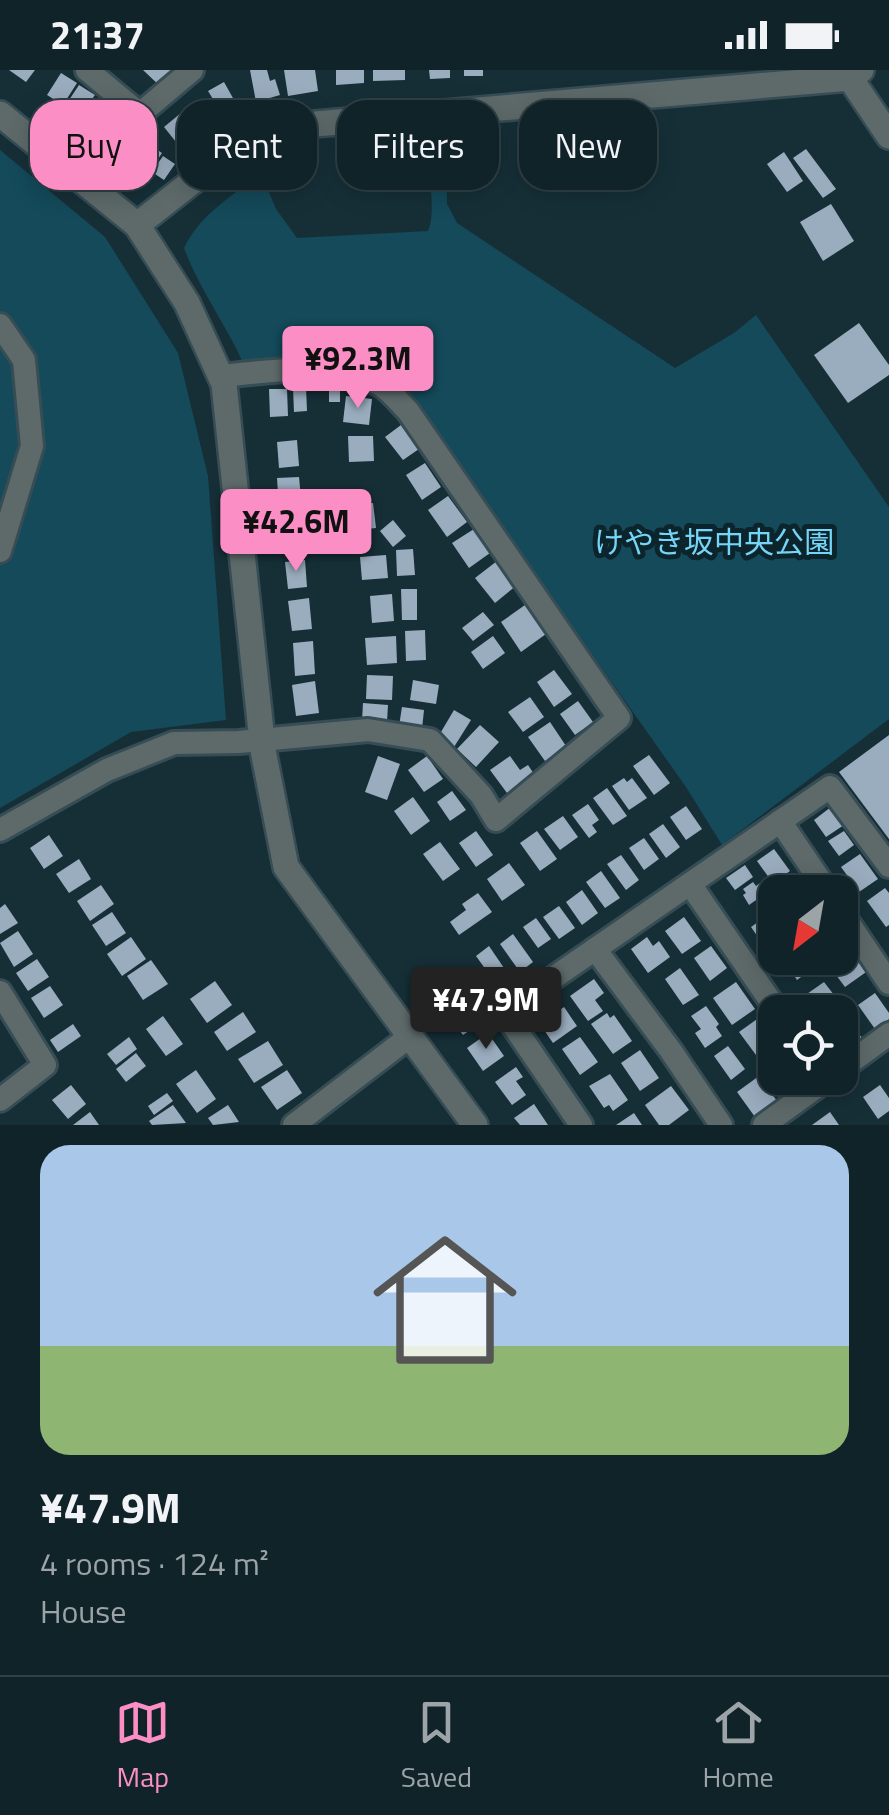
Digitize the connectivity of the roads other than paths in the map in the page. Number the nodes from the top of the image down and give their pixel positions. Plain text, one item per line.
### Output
1 (87, 70) edge
2 (192, 70) edge
3 (856, 74) edge
4 (0, 114) edge
5 (889, 136) edge
6 (136, 225) junction
7 (0, 325) edge
8 (221, 376) junction
9 (0, 551) edge
10 (262, 740) junction
11 (780, 821) junction
12 (0, 830) edge
13 (889, 866) edge
14 (817, 875) edge
15 (690, 884) junction
16 (858, 937) edge
17 (595, 949) junction
18 (889, 983) edge
19 (0, 992) edge
20 (766, 995) edge
21 (889, 1034) edge
22 (409, 1036) junction
23 (858, 1056) edge
24 (804, 1095) edge
25 (0, 1100) edge
26 (294, 1125) edge
27 (475, 1125) edge
28 (580, 1125) edge
29 (721, 1125) edge
30 (764, 1125) edge

1 - 2 street
3 - 5 street
3 - 6 street
4 - 6 street
6 - 8 street
7 - 9 street
8 - 10 street
8 - 10 street
10 - 12 street
10 - 22 street
11 - 13 street
11 - 14 street
11 - 15 street
15 - 17 street
15 - 20 street
16 - 18 street
17 - 28 street
17 - 29 street
19 - 25 street
21 - 23 street
22 - 26 street
22 - 27 street
24 - 30 street

